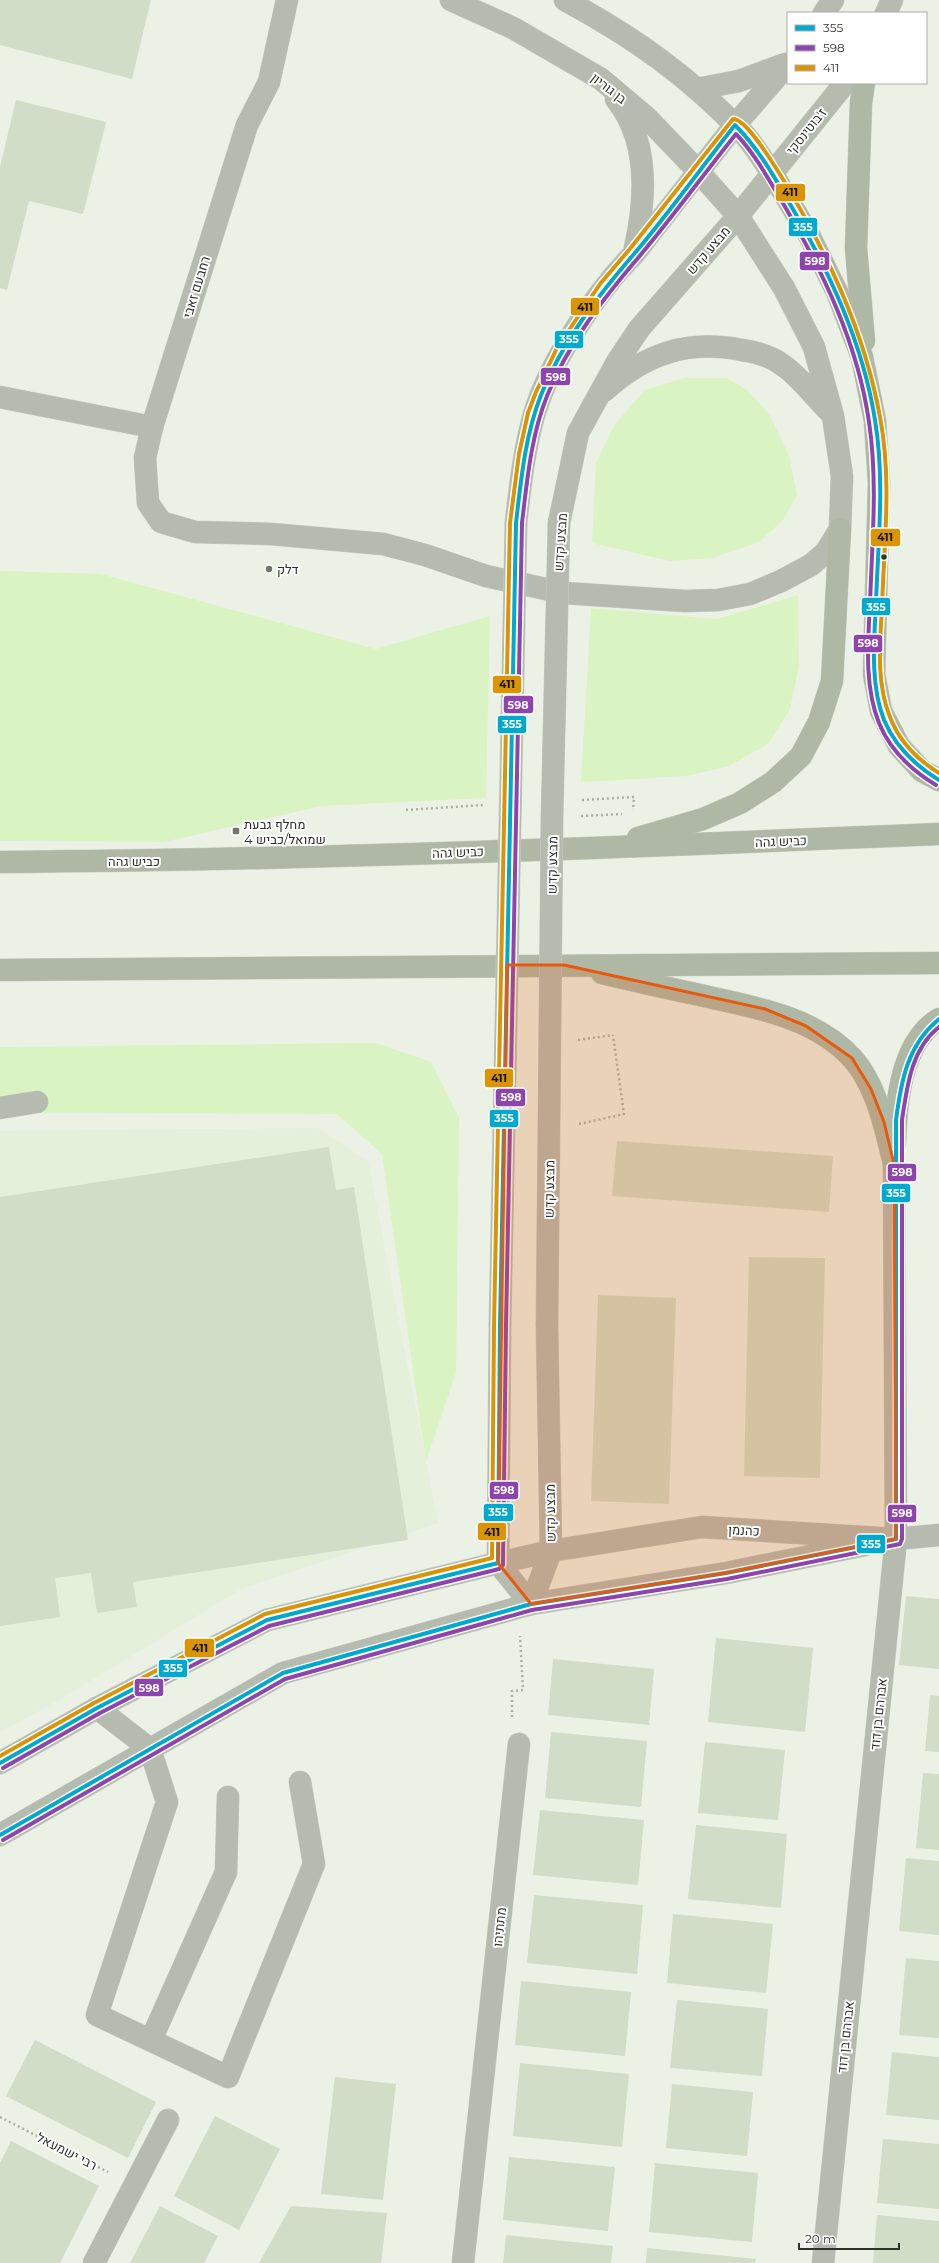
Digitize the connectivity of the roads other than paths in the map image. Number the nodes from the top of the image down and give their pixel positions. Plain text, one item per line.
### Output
1 (287, 0) edge
2 (451, 0) edge
3 (565, 0) edge
4 (833, 0) edge
5 (892, 0) edge
6 (825, 12) edge
7 (886, 12) edge
8 (787, 63) edge
9 (787, 64) edge
10 (600, 79) junction
11 (844, 84) edge
12 (864, 84) edge
13 (697, 89) junction
14 (735, 125) junction
15 (698, 171) junction
16 (772, 173) junction
17 (738, 216) junction
18 (634, 254) junction
19 (869, 392) junction
20 (0, 397) edge
21 (593, 402) junction
22 (833, 416) junction
23 (152, 427) junction
24 (840, 529) junction
25 (939, 780) edge
26 (939, 834) edge
27 (605, 848) junction
28 (0, 862) edge
29 (939, 963) edge
30 (564, 965) junction
31 (0, 970) edge
32 (939, 1019) edge
33 (37, 1102) dead end
34 (0, 1108) edge
35 (894, 1164) junction
36 (939, 1535) edge
37 (896, 1538) junction
38 (551, 1551) junction
39 (498, 1562) junction
40 (525, 1606) junction
41 (97, 1708) junction
42 (519, 1744) road end
43 (150, 1749) junction
44 (0, 1763) edge
45 (300, 1782) dead end
46 (228, 1797) dead end
47 (0, 1835) edge
48 (151, 2040) junction
49 (168, 2120) dead end
50 (94, 2263) edge
51 (463, 2263) edge
52 (823, 2263) edge

1 - 23 street, רחבעם זאבי
2 - 10 street, בן גוריון
3 - 13 street
4 - 6 street
5 - 7 street
8 - 13 street
9 - 14 street
10 - 15 street, בן גוריון
10 - 18 street
11 - 16 street, ז'בוטינסקי
12 - 19 highway
13 - 14 street
14 - 15 street
14 - 16 street
15 - 17 street, בן גוריון
15 - 18 street
16 - 17 street, ז'בוטינסקי
16 - 19 highway
17 - 21 street, מבצע קדש
17 - 22 street, בן גוריון
18 - 39 street, bridge
19 - 25 highway
20 - 23 street
21 - 22 street
21 - 38 street, מבצע קדש, bridge
22 - 24 street, בן גוריון
23 - 24 street, רחבעם זאבי
24 - 27 highway
26 - 27 highway, כביש גהה
27 - 28 highway, כביש גהה
29 - 30 highway
30 - 31 highway
30 - 35 highway
32 - 35 highway
33 - 34 street
35 - 37 street, אברהם בן דוד
36 - 37 street, כהנמן
37 - 38 street, כהנמן
37 - 40 street
37 - 52 street, אברהם בן דוד
38 - 39 street, כהנמן
38 - 40 street, מבצע קדש
39 - 40 street
39 - 41 street, כהנמן
40 - 43 street
41 - 43 street
41 - 44 street, כהנמן
42 - 51 street, מתתיהו
43 - 47 street
43 - 48 street
45 - 48 street
46 - 48 street
49 - 50 street

